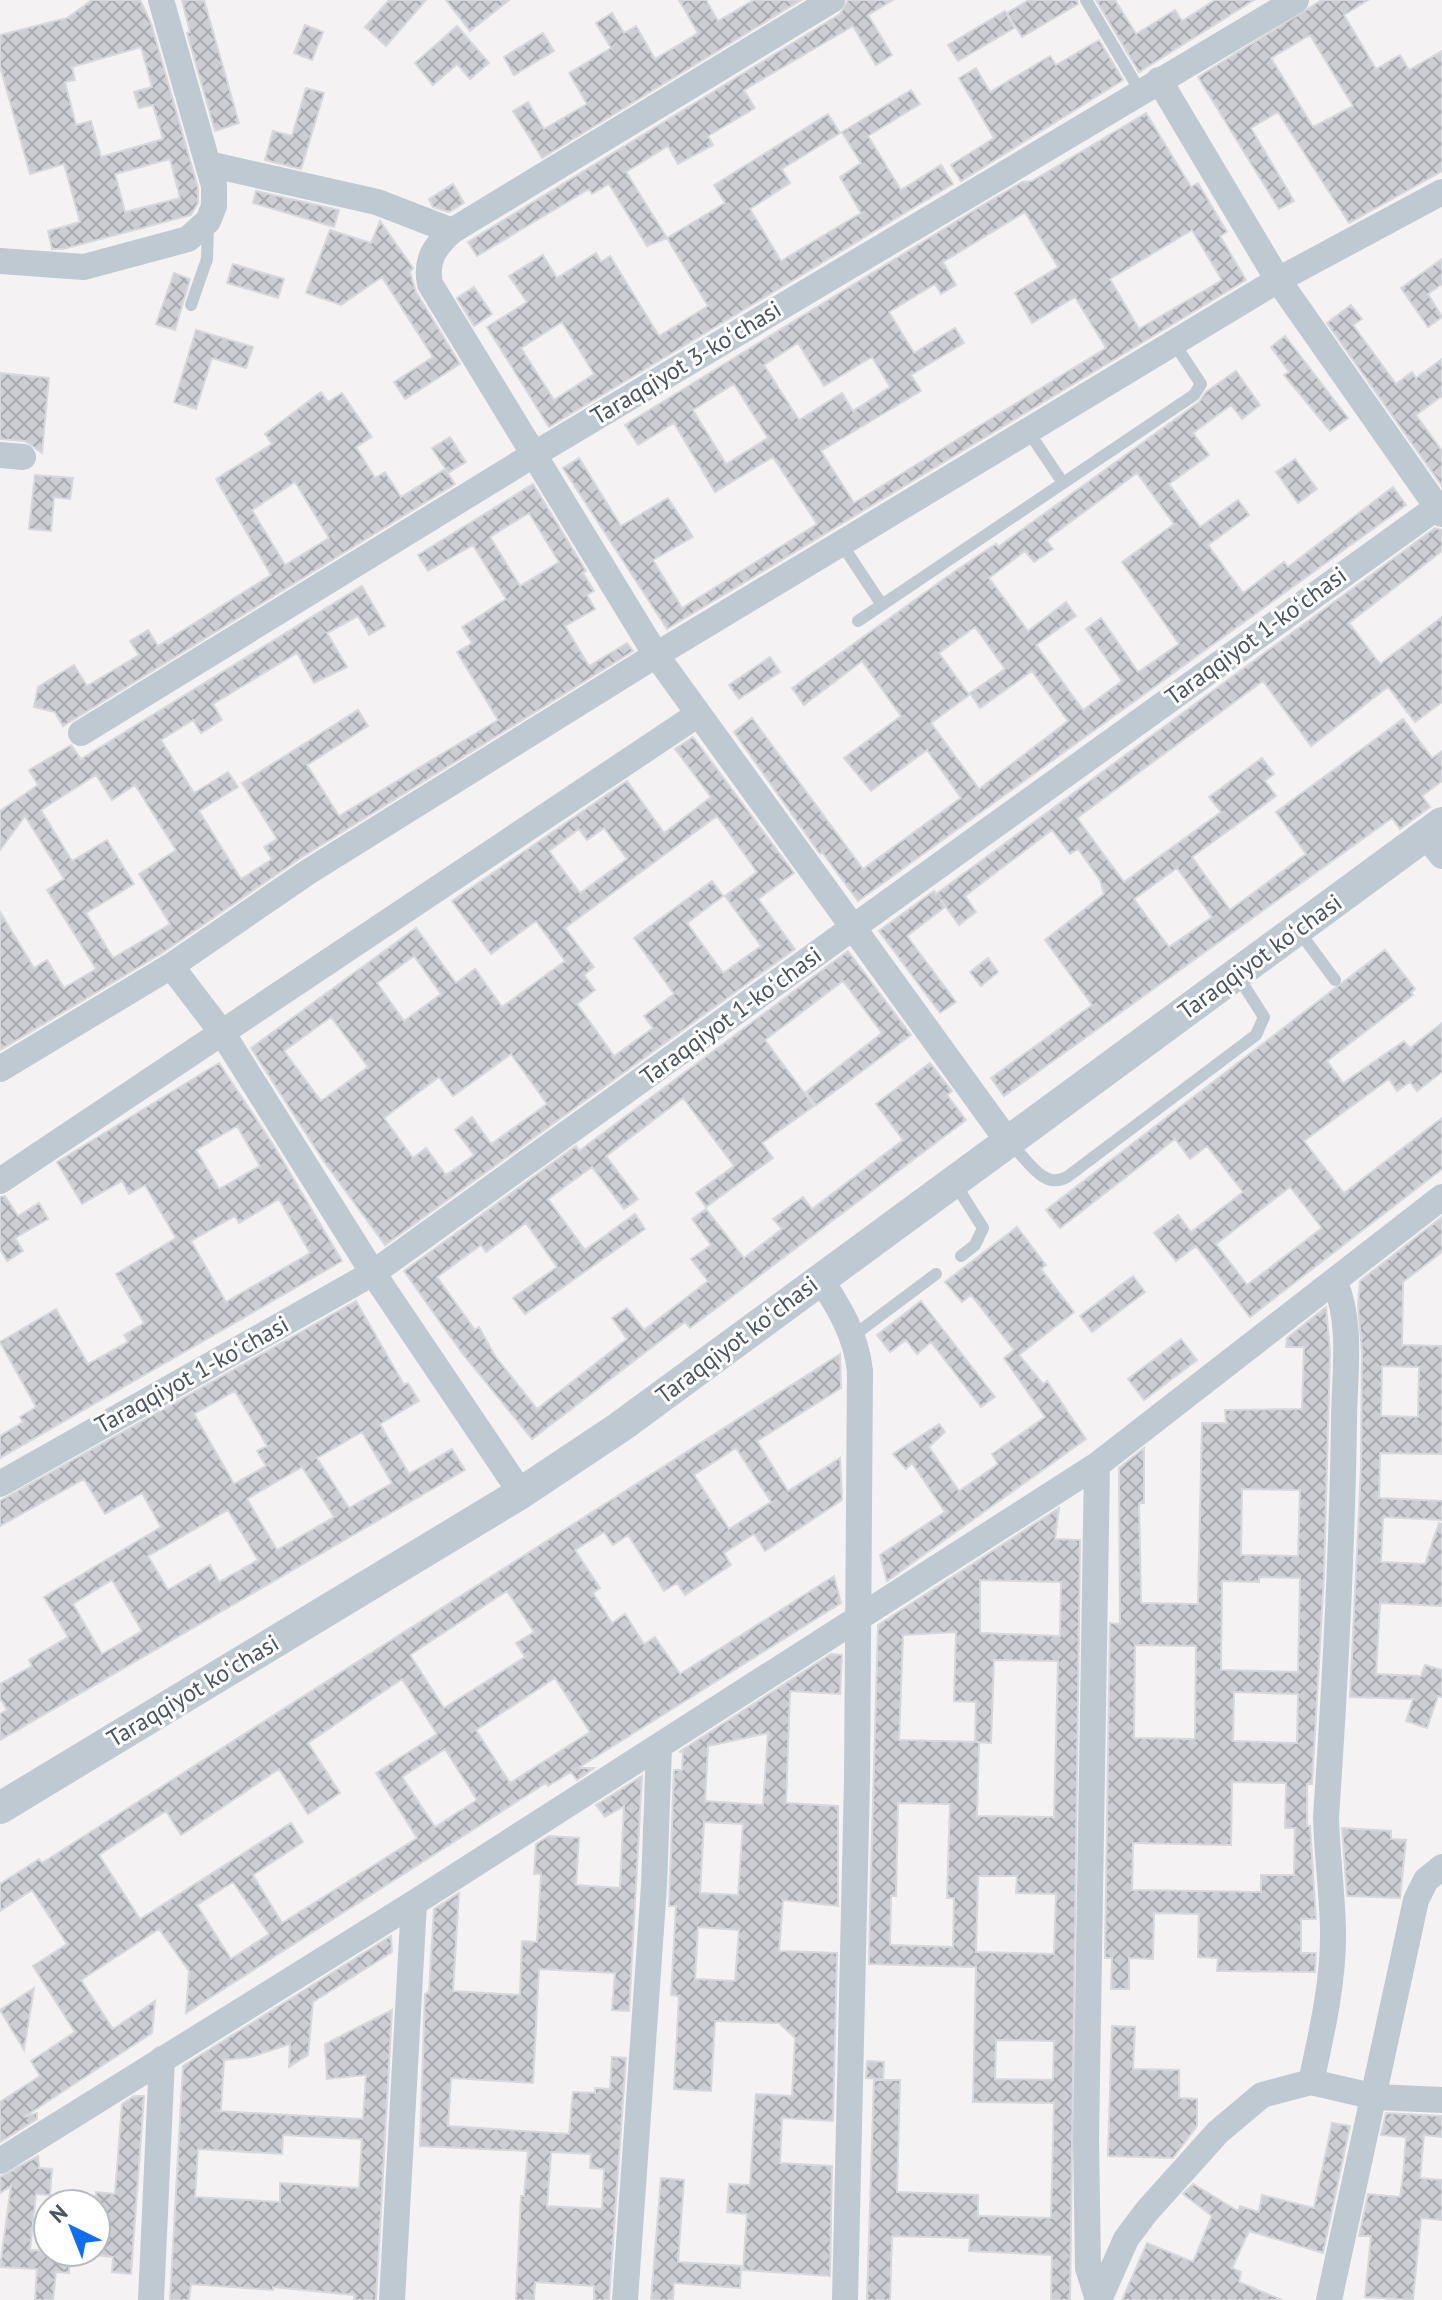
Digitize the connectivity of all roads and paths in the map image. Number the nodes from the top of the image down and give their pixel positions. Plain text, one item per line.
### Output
1 (161, 0) edge
2 (832, 0) edge
3 (1086, 0) edge
4 (1296, 0) edge
5 (1150, 85) junction
6 (208, 164) junction
7 (1442, 192) edge
8 (208, 221) junction
9 (452, 231) junction
10 (0, 261) edge
11 (1278, 280) junction
12 (191, 305) dead end
13 (1179, 351) junction
14 (1034, 440) junction
15 (533, 455) junction
16 (1060, 478) junction
17 (1439, 511) edge
18 (848, 553) junction
19 (882, 605) junction
20 (858, 621) dead end
21 (656, 655) junction
22 (697, 715) junction
23 (81, 733) dead end
24 (1437, 838) edge
25 (854, 924) junction
26 (1298, 930) junction
27 (171, 966) junction
28 (1237, 975) junction
29 (1335, 980) dead end
30 (223, 1034) junction
31 (0, 1069) edge
32 (1009, 1143) junction
33 (0, 1181) edge
34 (954, 1182) junction
35 (1442, 1197) edge
36 (961, 1256) dead end
37 (373, 1273) junction
38 (936, 1274) dead end
39 (820, 1278) junction
40 (1335, 1283) junction
41 (853, 1336) junction
42 (1097, 1465) junction
43 (0, 1484) edge
44 (521, 1493) junction
45 (855, 1617) junction
46 (659, 1747) junction
47 (0, 1808) edge
48 (1442, 1867) edge
49 (414, 1903) junction
50 (162, 2059) junction
51 (1311, 2082) junction
52 (1376, 2097) junction
53 (1442, 2100) edge
54 (0, 2161) edge
55 (151, 2300) edge
56 (392, 2300) edge
57 (625, 2300) edge
58 (845, 2300) edge
59 (1098, 2300) edge
60 (1329, 2300) edge

1 - 6 street
2 - 9 street
3 - 5 lane
4 - 5 street, Taraqqiyot 3-koʻchasi
5 - 11 street
5 - 15 street, Taraqqiyot 3-koʻchasi
6 - 8 street
6 - 9 street
7 - 11 street
8 - 10 street
8 - 12 lane
9 - 15 street
11 - 13 street
11 - 17 street
13 - 14 street
13 - 16 lane
14 - 16 lane
14 - 18 street
15 - 21 street
15 - 23 street, Taraqqiyot 3-koʻchasi
16 - 19 lane
17 - 25 street, Taraqqiyot 1-koʻchasi
18 - 19 lane
18 - 21 street
19 - 20 lane
21 - 22 street
21 - 27 street
22 - 25 street
22 - 30 street
24 - 26 street, Taraqqiyot koʻchasi
25 - 32 street
25 - 37 street, Taraqqiyot 1-koʻchasi
26 - 28 street, Taraqqiyot koʻchasi
26 - 29 lane
27 - 30 street
27 - 31 street
28 - 32 street, Taraqqiyot koʻchasi
28 - 32 lane
30 - 33 street
30 - 37 street
32 - 34 street, Taraqqiyot koʻchasi
34 - 36 lane
34 - 39 street, Taraqqiyot koʻchasi
35 - 40 street
37 - 43 street, Taraqqiyot 1-koʻchasi
37 - 44 street
38 - 41 lane
39 - 41 street
39 - 44 street, Taraqqiyot koʻchasi
40 - 42 street
40 - 51 street
41 - 45 street
42 - 45 street
42 - 59 street
44 - 47 street, Taraqqiyot koʻchasi
45 - 46 street
45 - 58 street
46 - 49 street
46 - 57 street
48 - 52 street
49 - 50 street
49 - 56 street
50 - 54 street
50 - 55 street
51 - 52 street
51 - 59 street
52 - 53 street
52 - 60 street

